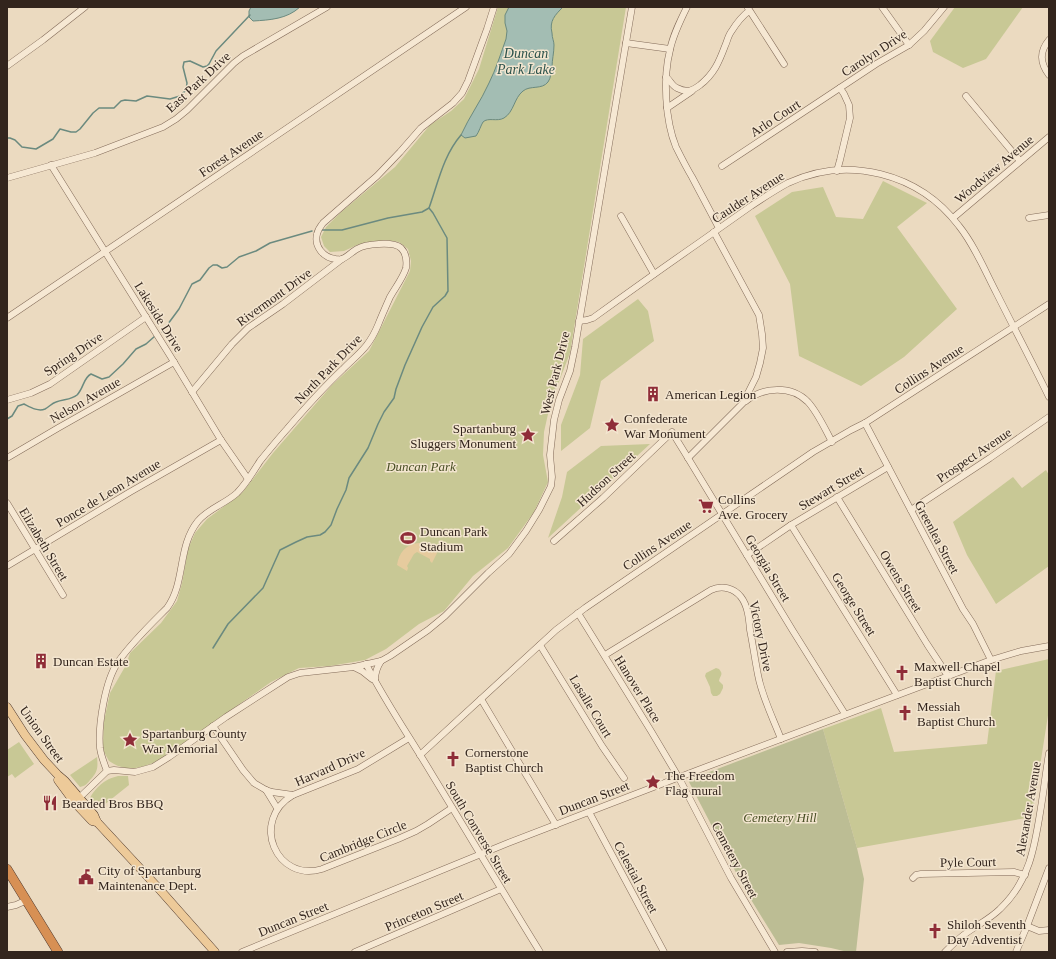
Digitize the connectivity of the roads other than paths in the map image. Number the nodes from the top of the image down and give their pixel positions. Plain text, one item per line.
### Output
1 (85, 7) edge
2 (327, 7) edge
3 (466, 7) edge
4 (494, 7) edge
5 (632, 7) edge
6 (687, 7) edge
7 (882, 7) edge
8 (944, 7) edge
9 (748, 9) edge
10 (316, 10) edge
11 (1049, 40) edge
12 (626, 42) junction
13 (909, 44) junction
14 (670, 49) junction
15 (784, 64) dead end
16 (7, 66) edge
17 (1049, 75) edge
18 (666, 77) junction
19 (840, 88) junction
20 (692, 91) junction
21 (966, 96) dead end
22 (667, 108) junction
23 (1049, 137) edge
24 (1020, 161) junction
25 (51, 165) junction
26 (722, 166) dead end
27 (837, 171) junction
28 (7, 178) edge
29 (1049, 215) edge
30 (621, 216) dead end
31 (953, 218) junction
32 (1029, 218) dead end
33 (716, 230) junction
34 (105, 252) junction
35 (342, 259) junction
36 (654, 274) junction
37 (1049, 304) edge
38 (146, 317) junction
39 (7, 318) edge
40 (580, 321) junction
41 (1014, 327) junction
42 (174, 362) junction
43 (192, 392) junction
44 (1049, 397) edge
45 (7, 400) edge
46 (743, 403) junction
47 (1049, 417) edge
48 (865, 423) junction
49 (672, 432) joint
50 (221, 440) junction
51 (832, 442) junction
52 (7, 458) edge
53 (688, 458) junction
54 (888, 467) junction
55 (248, 479) junction
56 (837, 497) junction
57 (7, 503) edge
58 (911, 510) junction
59 (722, 514) junction
60 (791, 525) junction
61 (554, 540) dead end
62 (35, 550) junction
63 (747, 555) junction
64 (7, 566) edge
65 (63, 595) dead end
66 (578, 613) junction
67 (540, 645) junction
68 (1049, 646) edge
69 (605, 656) junction
70 (991, 660) junction
71 (381, 661) junction
72 (366, 664) junction
73 (354, 667) junction
74 (948, 676) junction
75 (375, 681) junction
76 (897, 695) junction
77 (481, 699) junction
78 (7, 707) edge
79 (845, 714) junction
80 (213, 726) junction
81 (409, 738) junction
82 (781, 739) junction
83 (1049, 753) edge
84 (420, 755) junction
85 (106, 771) junction
86 (624, 778) dead end
87 (679, 778) junction
88 (266, 790) junction
89 (293, 795) junction
90 (77, 800) junction
91 (277, 808) junction
92 (452, 808) junction
93 (589, 812) junction
94 (556, 825) junction
95 (480, 854) junction
96 (1049, 868) edge
97 (7, 869) edge
98 (1025, 875) junction
99 (913, 878) dead end
100 (501, 889) junction
101 (26, 900) junction
102 (7, 907) edge
103 (1028, 926) junction
104 (1049, 930) edge
105 (58, 952) edge
106 (215, 952) edge
107 (242, 952) edge
108 (355, 952) edge
109 (540, 952) edge
110 (664, 952) edge
111 (775, 952) edge
112 (787, 952) edge
113 (815, 952) edge
114 (945, 952) edge
115 (1016, 952) edge

1 - 16 street
2 - 10 street, East Park Drive
3 - 34 street, Forest Avenue
4 - 35 street
5 - 12 street, West Park Drive
6 - 14 street
7 - 13 street
8 - 13 street, Carolyn Drive
9 - 15 street
9 - 20 street
10 - 25 street, East Park Drive
11 - 17 street
12 - 14 street
12 - 40 street, West Park Drive
13 - 19 street, Carolyn Drive
14 - 18 street
18 - 20 street
18 - 22 street
19 - 26 street, Arlo Court
19 - 27 street, Carolyn Drive
20 - 22 street
21 - 24 street
22 - 33 street
23 - 24 street, Woodview Avenue
24 - 31 street, Woodview Avenue
25 - 28 street, East Park Drive
25 - 34 street, Lakeside Drive
27 - 31 street, Caulder Avenue
27 - 33 street, Caulder Avenue
29 - 32 street
30 - 36 street
31 - 41 street, Caulder Avenue
33 - 36 street, Caulder Avenue
33 - 46 street
34 - 38 street, Lakeside Drive
34 - 39 street, Forest Avenue
35 - 43 street, Rivermont Drive
35 - 55 street, North Park Drive
36 - 40 street, Caulder Avenue
37 - 41 street, Collins Avenue
38 - 42 street, Lakeside Drive
38 - 45 street, Spring Drive
40 - 71 street, West Park Drive
41 - 44 street, Caulder Avenue
41 - 48 street, Collins Avenue
42 - 43 street, Lakeside Drive
42 - 52 street, Nelson Avenue
43 - 50 street, Lakeside Drive
46 - 51 street
46 - 53 street
47 - 58 street, Prospect Avenue
48 - 51 street, Collins Avenue
48 - 54 street, Greenlea Street
49 - 53 street, Georgia Street
49 - 61 street, Hudson Street
50 - 55 street, Lakeside Drive
50 - 62 street, Ponce de Leon Avenue
51 - 59 street, Collins Avenue
53 - 59 street, Georgia Street
54 - 56 street, Stewart Street
54 - 58 street, Greenlea Street
55 - 85 street, North Park Drive
56 - 60 street, Stewart Street
56 - 74 street, Owens Street
57 - 62 street, Elizabeth Street
58 - 70 street, Greenlea Street
59 - 63 street, Georgia Street
59 - 66 street, Collins Avenue
60 - 63 street, Stewart Street
60 - 76 street, George Street
62 - 64 street, Ponce de Leon Avenue
62 - 65 street, Elizabeth Street
63 - 79 street, Georgia Street
66 - 67 street, Collins Avenue
66 - 69 street, Hanover Place
67 - 77 street, Collins Avenue
67 - 86 street, Lasalle Court
68 - 70 street, Duncan Street
69 - 82 street, Victory Drive
69 - 87 street, Hanover Place
70 - 74 street, Duncan Street
71 - 72 street, West Park Drive
71 - 75 street
72 - 73 street, West Park Drive
72 - 75 street, South Converse Street
73 - 75 street, South Converse Street
73 - 80 street, West Park Drive
74 - 76 street, Duncan Street
75 - 81 street, South Converse Street
76 - 79 street, Duncan Street
77 - 84 street, Collins Avenue
77 - 94 street
78 - 90 main road, Union Street
79 - 82 street, Duncan Street
80 - 85 street, West Park Drive
80 - 88 street, Harvard Drive
81 - 84 street, South Converse Street
81 - 89 street, Harvard Drive
82 - 87 street, Duncan Street
83 - 98 street, Alexander Avenue
84 - 92 street, South Converse Street
85 - 90 street
87 - 93 street, Duncan Street
87 - 111 street, Cemetery Street
88 - 89 street, Harvard Drive
88 - 91 street
89 - 91 street
90 - 106 main road, Union Street
91 - 92 street, Cambridge Circle
92 - 95 street, South Converse Street
93 - 94 street, Duncan Street
93 - 110 street, Celestial Street
94 - 95 street, Duncan Street
95 - 100 street, South Converse Street
95 - 107 street, Duncan Street
96 - 103 street
97 - 101 highway
98 - 99 street, Pyle Court
98 - 114 street, Alexander Avenue
100 - 108 street, Princeton Street
100 - 109 street, South Converse Street
101 - 102 street
101 - 105 highway
103 - 104 street
103 - 115 street
112 - 113 street

